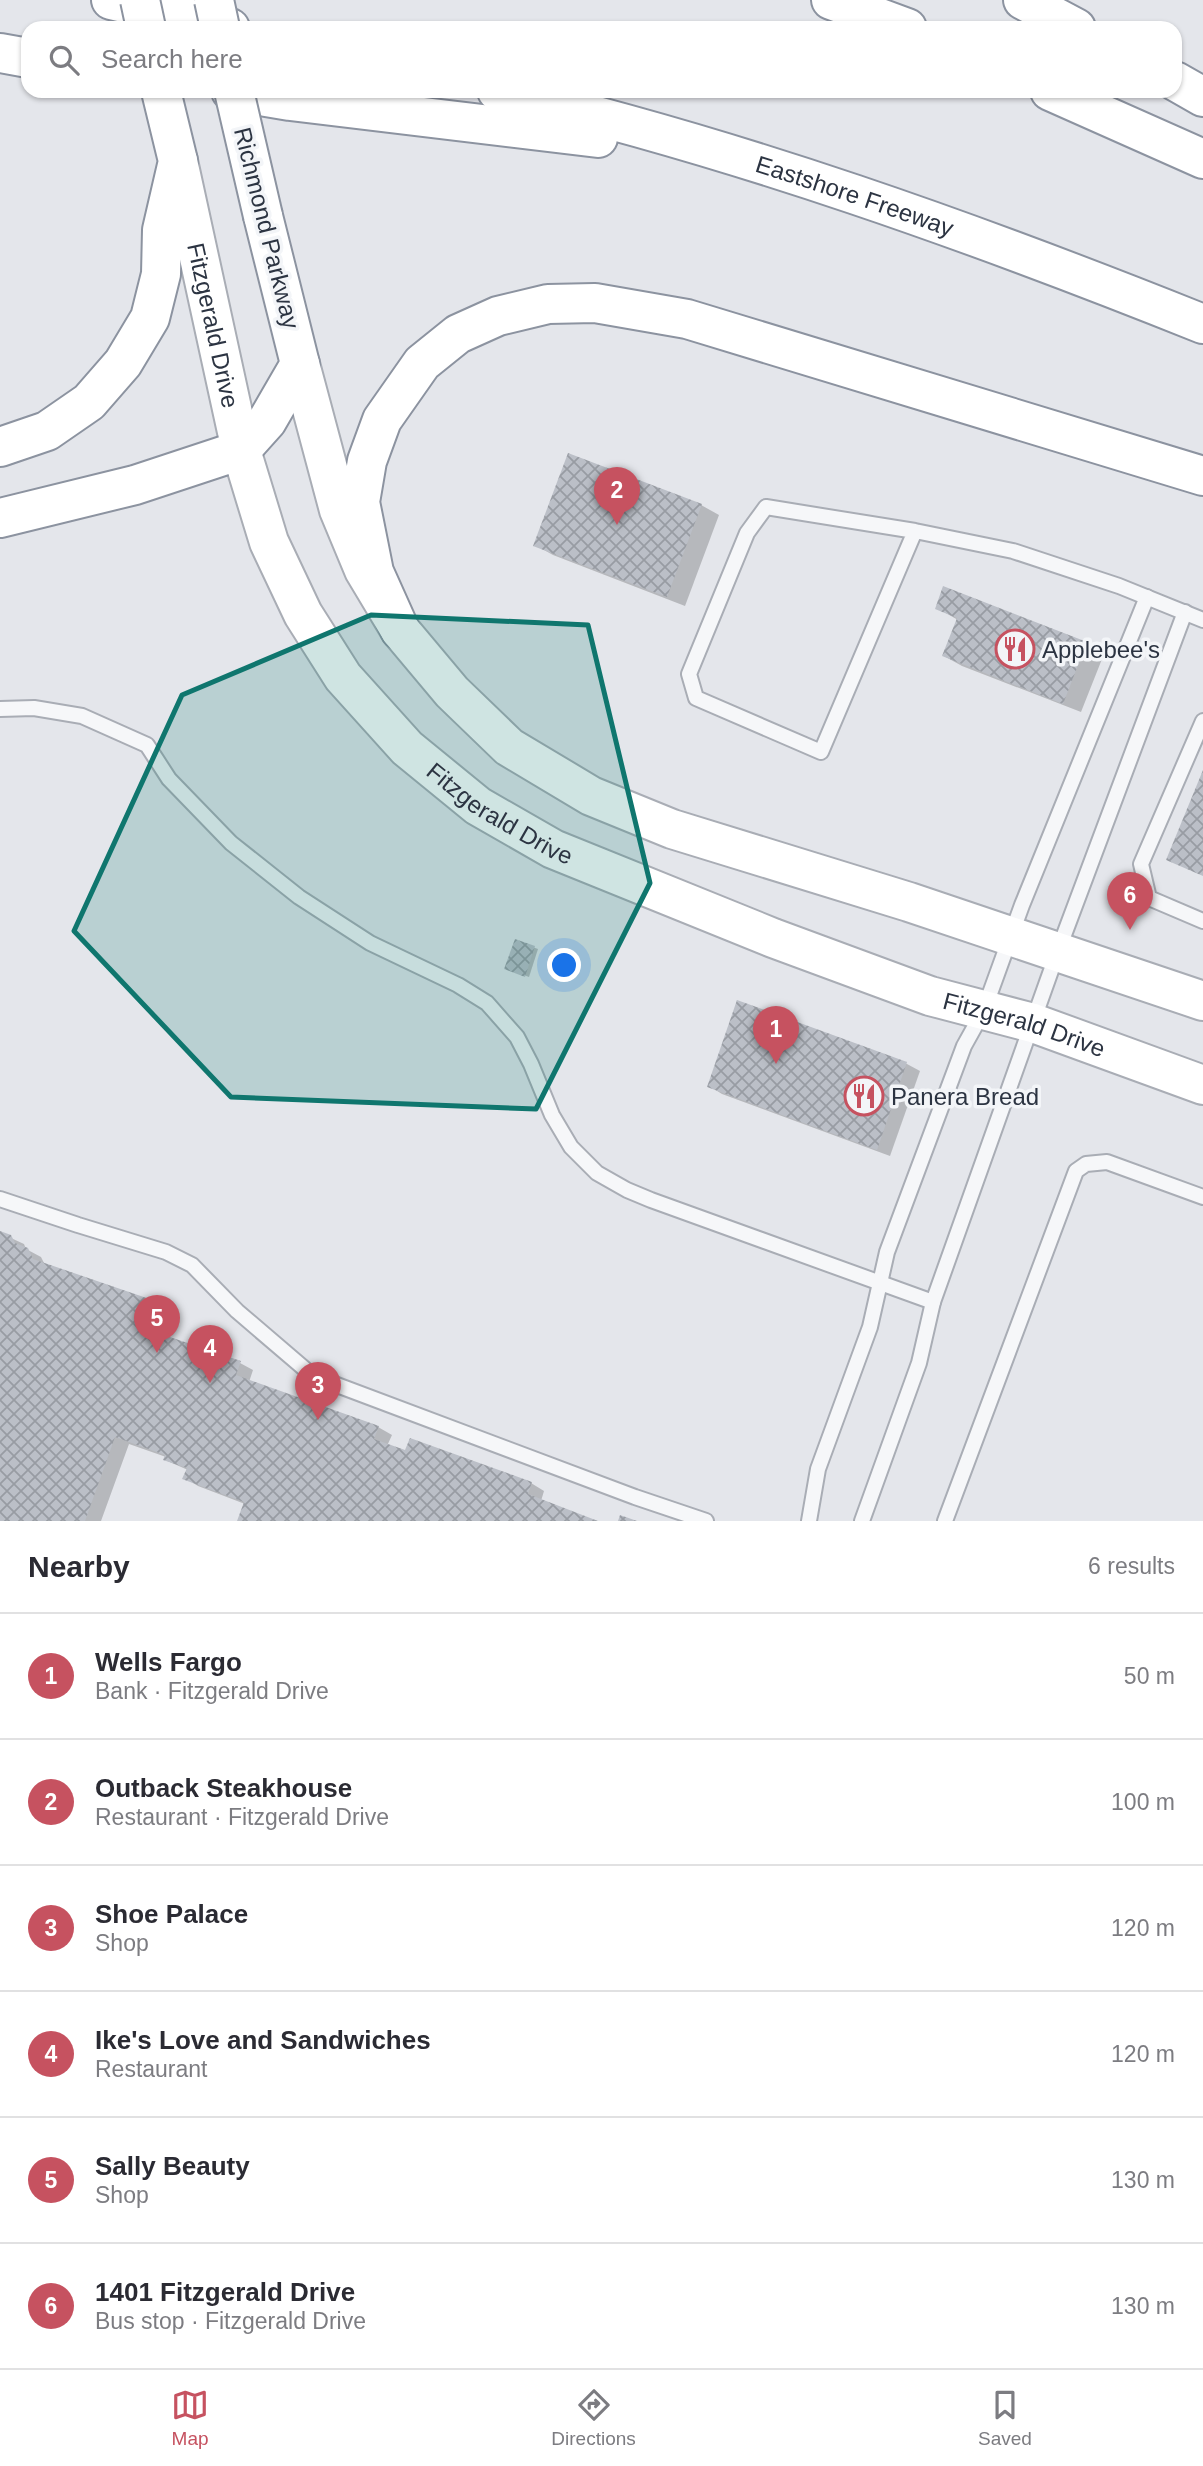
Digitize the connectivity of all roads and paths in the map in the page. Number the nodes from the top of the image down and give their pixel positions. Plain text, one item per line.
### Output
1 (111, 0) edge
2 (140, 0) edge
3 (214, 0) edge
4 (831, 0) edge
5 (1023, 0) edge
6 (144, 21) edge
7 (200, 21) edge
8 (218, 21) edge
9 (888, 21) edge
10 (1063, 21) edge
11 (0, 54) edge
12 (21, 57) edge
13 (1182, 85) edge
14 (1203, 97) edge
15 (163, 98) edge
16 (235, 98) edge
17 (273, 98) edge
18 (523, 98) edge
19 (1067, 98) edge
20 (725, 153) junction
21 (1203, 159) edge
22 (178, 161) junction
23 (1203, 324) edge
24 (300, 364) junction
25 (0, 447) edge
26 (241, 450) junction
27 (1203, 476) edge
28 (0, 518) edge
29 (915, 531) junction
30 (1147, 597) junction
31 (1185, 612) junction
32 (1203, 620) edge
33 (400, 630) junction
34 (0, 709) edge
35 (1203, 721) edge
36 (1203, 921) edge
37 (1010, 937) junction
38 (1058, 951) junction
39 (1203, 1001) edge
40 (984, 1010) junction
41 (1033, 1023) junction
42 (1203, 1085) edge
43 (1203, 1197) edge
44 (0, 1199) edge
45 (880, 1283) junction
46 (933, 1302) junction
47 (706, 1521) edge
48 (809, 1521) edge
49 (862, 1521) edge
50 (945, 1521) edge

1 - 7 main road
2 - 6 main road, bridge
3 - 8 main road, bridge
4 - 9 main road
5 - 10 main road
11 - 12 main road
13 - 14 main road
15 - 22 main road
16 - 24 main road, Richmond Parkway, bridge
17 - 20 main road
18 - 20 main road, Eastshore Freeway
19 - 21 main road
20 - 23 main road, Eastshore Freeway
22 - 25 main road
22 - 26 main road, Fitzgerald Drive
24 - 26 main road
24 - 33 main road
26 - 28 main road
26 - 40 main road, Fitzgerald Drive
27 - 33 main road
29 - 29 lane
29 - 30 lane
30 - 31 lane
30 - 37 lane
31 - 32 lane
31 - 38 lane
33 - 37 main road
34 - 45 lane
35 - 36 lane
37 - 38 main road
37 - 40 lane
38 - 39 main road
38 - 41 lane
40 - 41 main road, Fitzgerald Drive
40 - 45 lane
41 - 42 main road, Fitzgerald Drive
41 - 46 lane
43 - 50 lane
44 - 47 lane
45 - 46 lane
45 - 48 lane
46 - 49 lane

